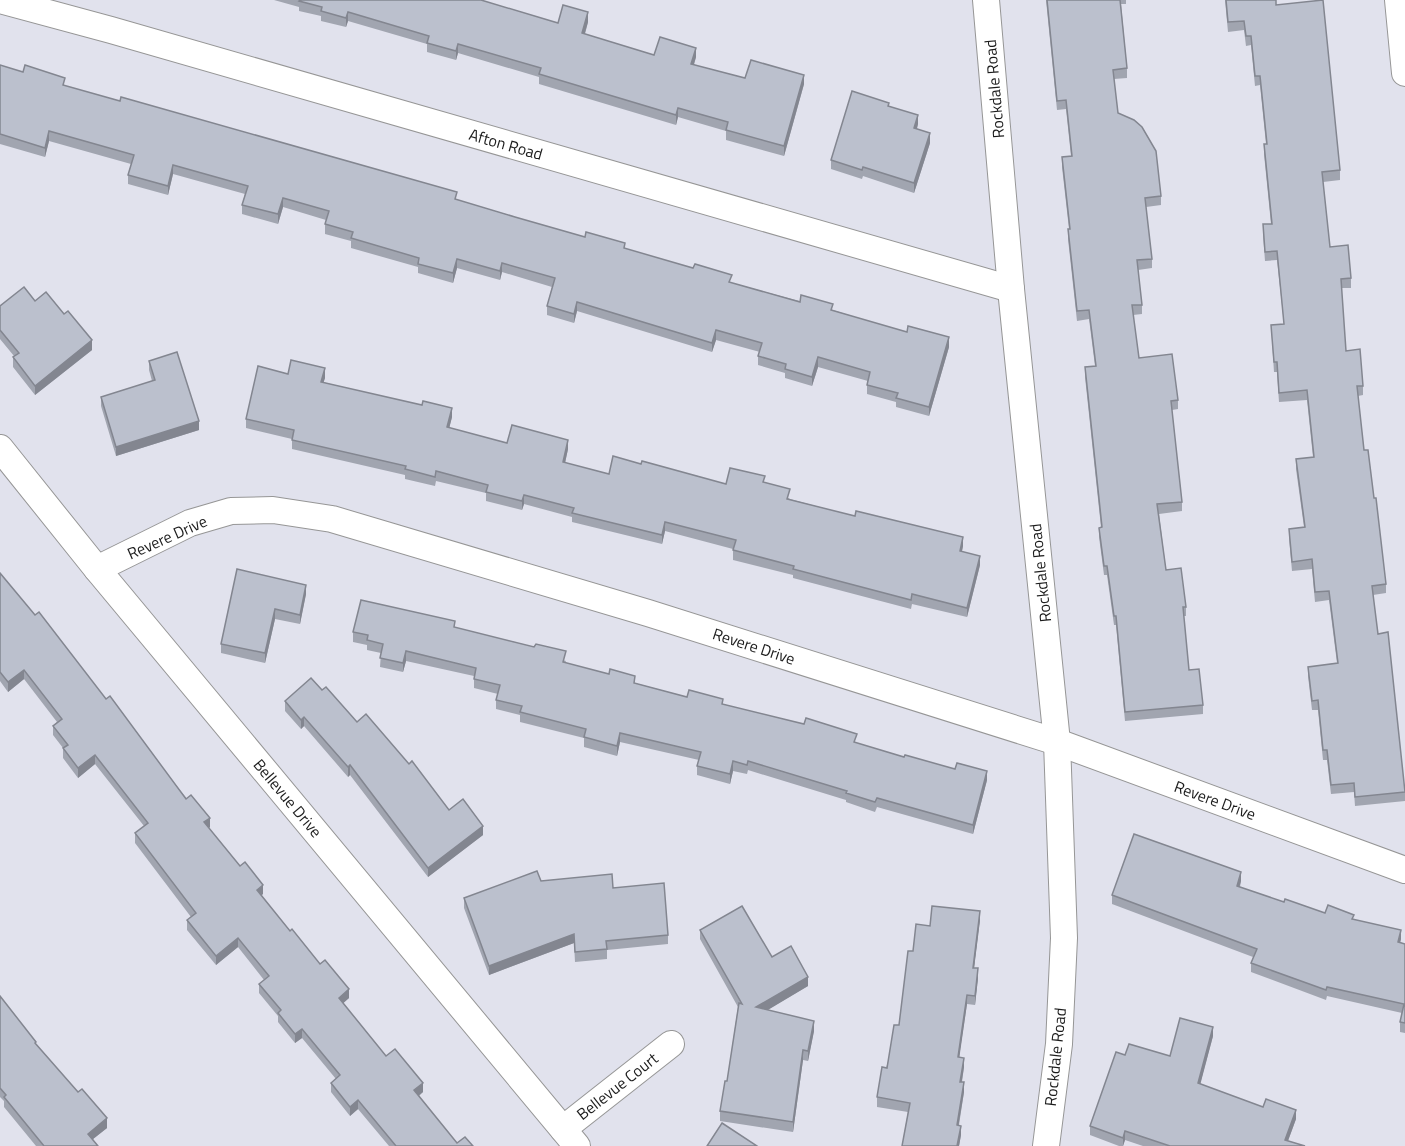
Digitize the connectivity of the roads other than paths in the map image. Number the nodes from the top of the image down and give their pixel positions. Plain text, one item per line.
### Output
1 (0, 0) edge
2 (986, 0) edge
3 (1398, 0) edge
4 (1405, 73) edge
5 (1011, 289) junction
6 (0, 448) edge
7 (97, 569) junction
8 (1057, 742) junction
9 (1405, 870) edge
10 (671, 1044) dead end
11 (570, 1137) edge
12 (1046, 1146) edge

1 - 5 street, Afton Road
2 - 5 street, Rockdale Road
3 - 4 street
5 - 8 street, Rockdale Road
6 - 7 street, Bellevue Drive
7 - 8 street, Revere Drive
7 - 11 street, Bellevue Drive
8 - 9 street, Revere Drive
8 - 12 street, Rockdale Road
10 - 11 street, Bellevue Court

